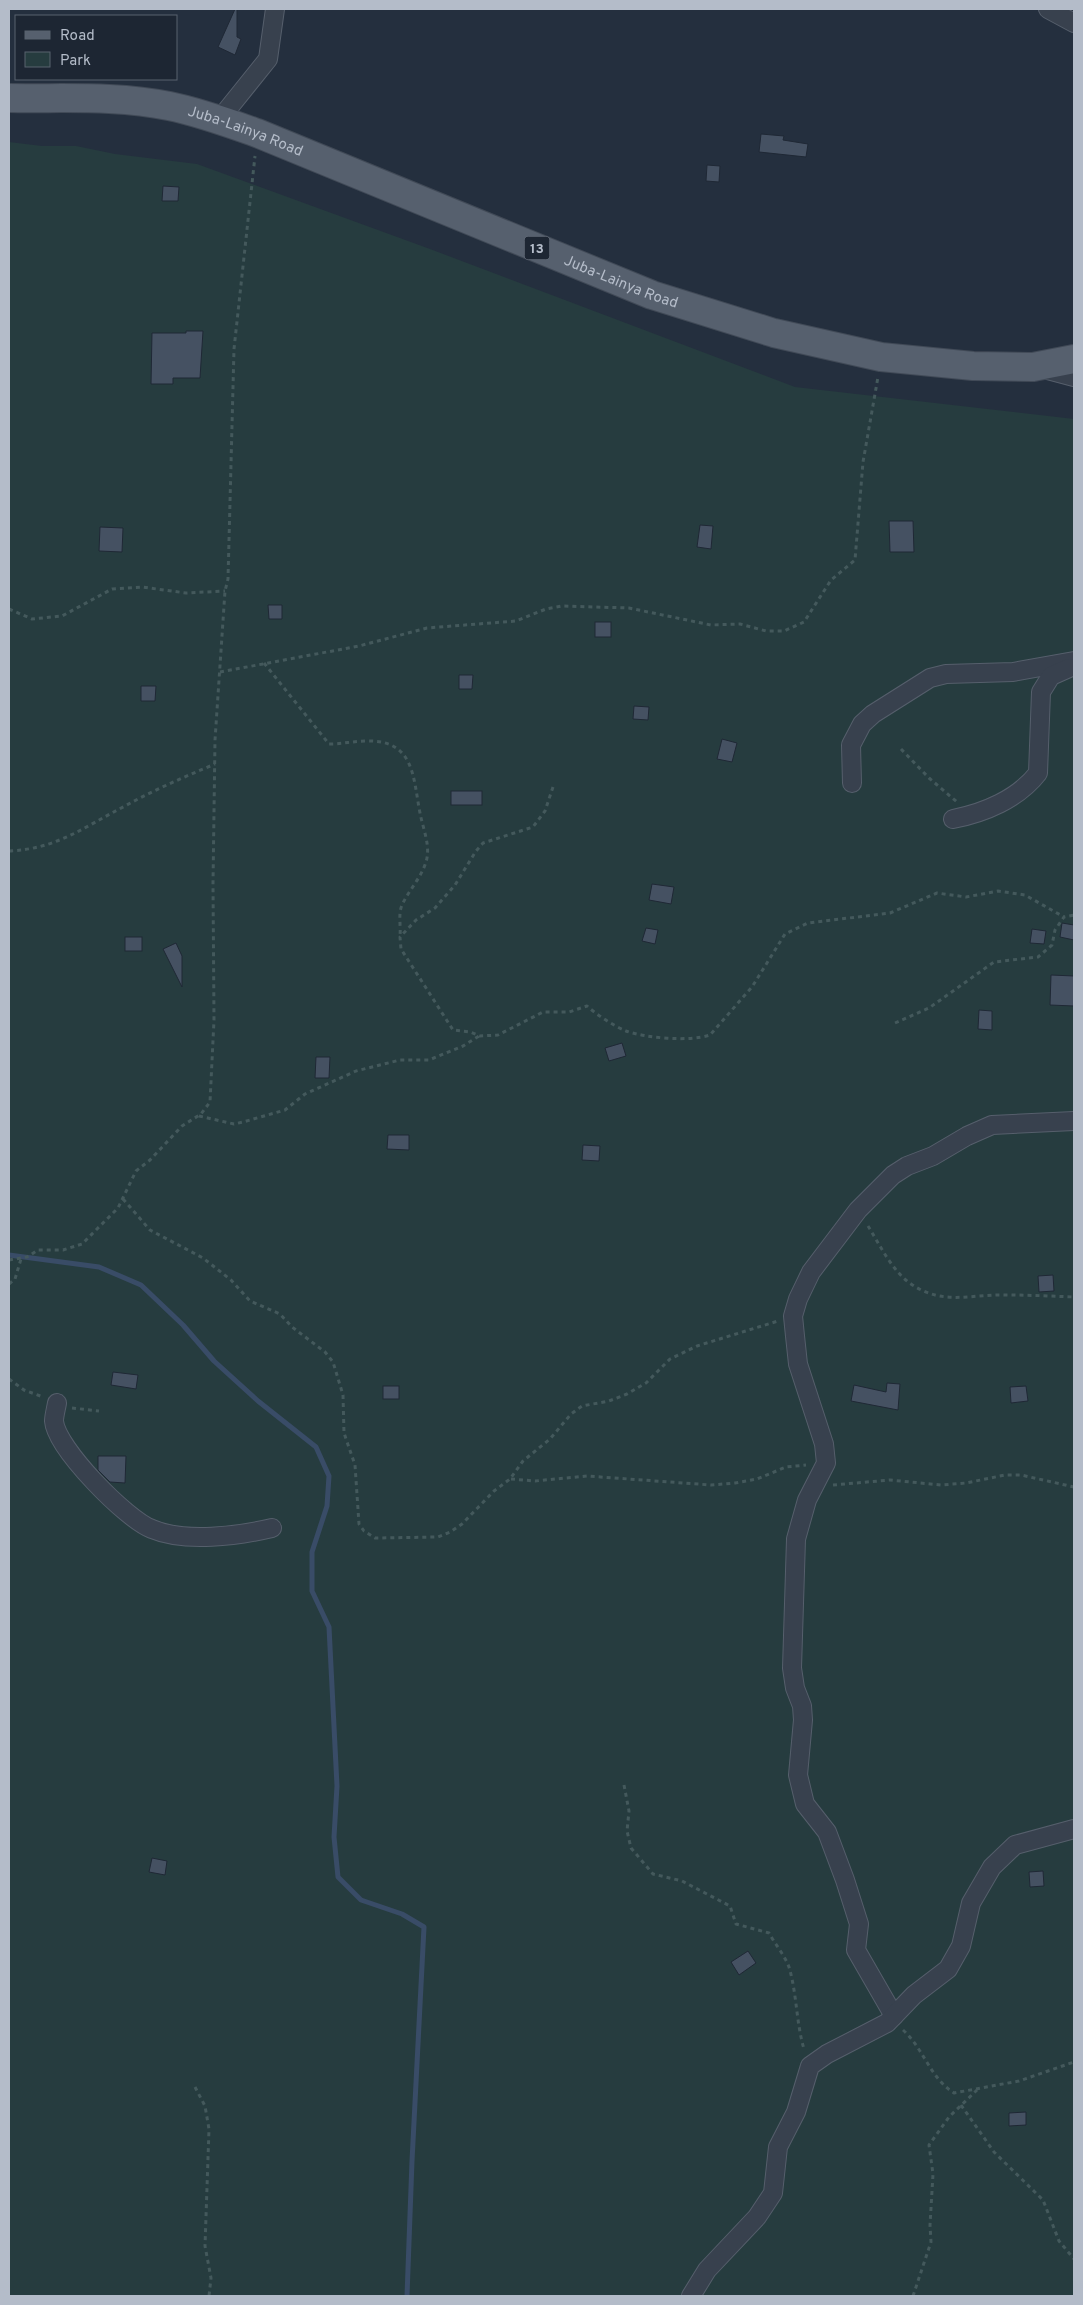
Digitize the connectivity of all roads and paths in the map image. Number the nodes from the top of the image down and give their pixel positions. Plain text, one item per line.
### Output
1 (275, 9) edge
2 (1048, 9) edge
3 (1074, 23) edge
4 (9, 98) edge
5 (219, 120) junction
6 (257, 133) junction
7 (881, 357) junction
8 (1074, 358) edge
9 (1033, 367) junction
10 (1074, 377) edge
11 (225, 591) junction
12 (9, 609) edge
13 (1074, 661) edge
14 (264, 663) junction
15 (1074, 665) edge
16 (219, 684) junction
17 (901, 750) dead end
18 (215, 764) junction
19 (852, 783) dead end
20 (553, 786) dead end
21 (972, 815) junction
22 (953, 819) dead end
23 (9, 852) edge
24 (1074, 916) edge
25 (1064, 917) junction
26 (400, 937) junction
27 (895, 1023) dead end
28 (480, 1036) junction
29 (198, 1116) junction
30 (1074, 1121) edge
31 (123, 1199) junction
32 (858, 1210) junction
33 (21, 1259) junction
34 (9, 1260) edge
35 (9, 1284) edge
36 (1074, 1297) edge
37 (793, 1316) junction
38 (57, 1403) dead end
39 (826, 1463) junction
40 (510, 1479) junction
41 (815, 1486) junction
42 (1074, 1487) edge
43 (272, 1528) dead end
44 (624, 1785) dead end
45 (1074, 1829) edge
46 (893, 2018) junction
47 (1074, 2062) edge
48 (810, 2066) junction
49 (195, 2087) dead end
50 (977, 2090) junction
51 (961, 2105) junction
52 (1074, 2259) edge
53 (209, 2296) edge
54 (691, 2296) edge
55 (913, 2296) edge

1 - 5 street
2 - 3 street
4 - 5 main road, Juba-Lainya Road / 13
5 - 6 main road, Juba-Lainya Road / 13
6 - 7 main road, Juba-Lainya Road / 13
6 - 11 path
7 - 9 main road, Juba-Lainya Road / 13
7 - 14 path
8 - 9 main road, Juba-Lainya Road / 13
9 - 10 street
11 - 12 path
11 - 16 path
13 - 19 street
14 - 16 path
14 - 26 path
15 - 21 street
16 - 18 path
17 - 21 path
18 - 23 path
18 - 29 path
20 - 26 path
21 - 22 street
24 - 25 path
25 - 27 path
25 - 28 path
26 - 28 path
28 - 29 path
29 - 31 path
30 - 32 street
31 - 33 path
31 - 40 path
32 - 36 path
32 - 37 street
33 - 34 path
33 - 35 path
37 - 39 street
37 - 40 path
38 - 43 street
39 - 40 path
39 - 41 street
41 - 42 path
41 - 46 street
44 - 48 path
45 - 46 street
46 - 48 street
46 - 50 path
47 - 50 path
48 - 54 street
49 - 53 path
50 - 51 path
51 - 52 path
51 - 55 path

